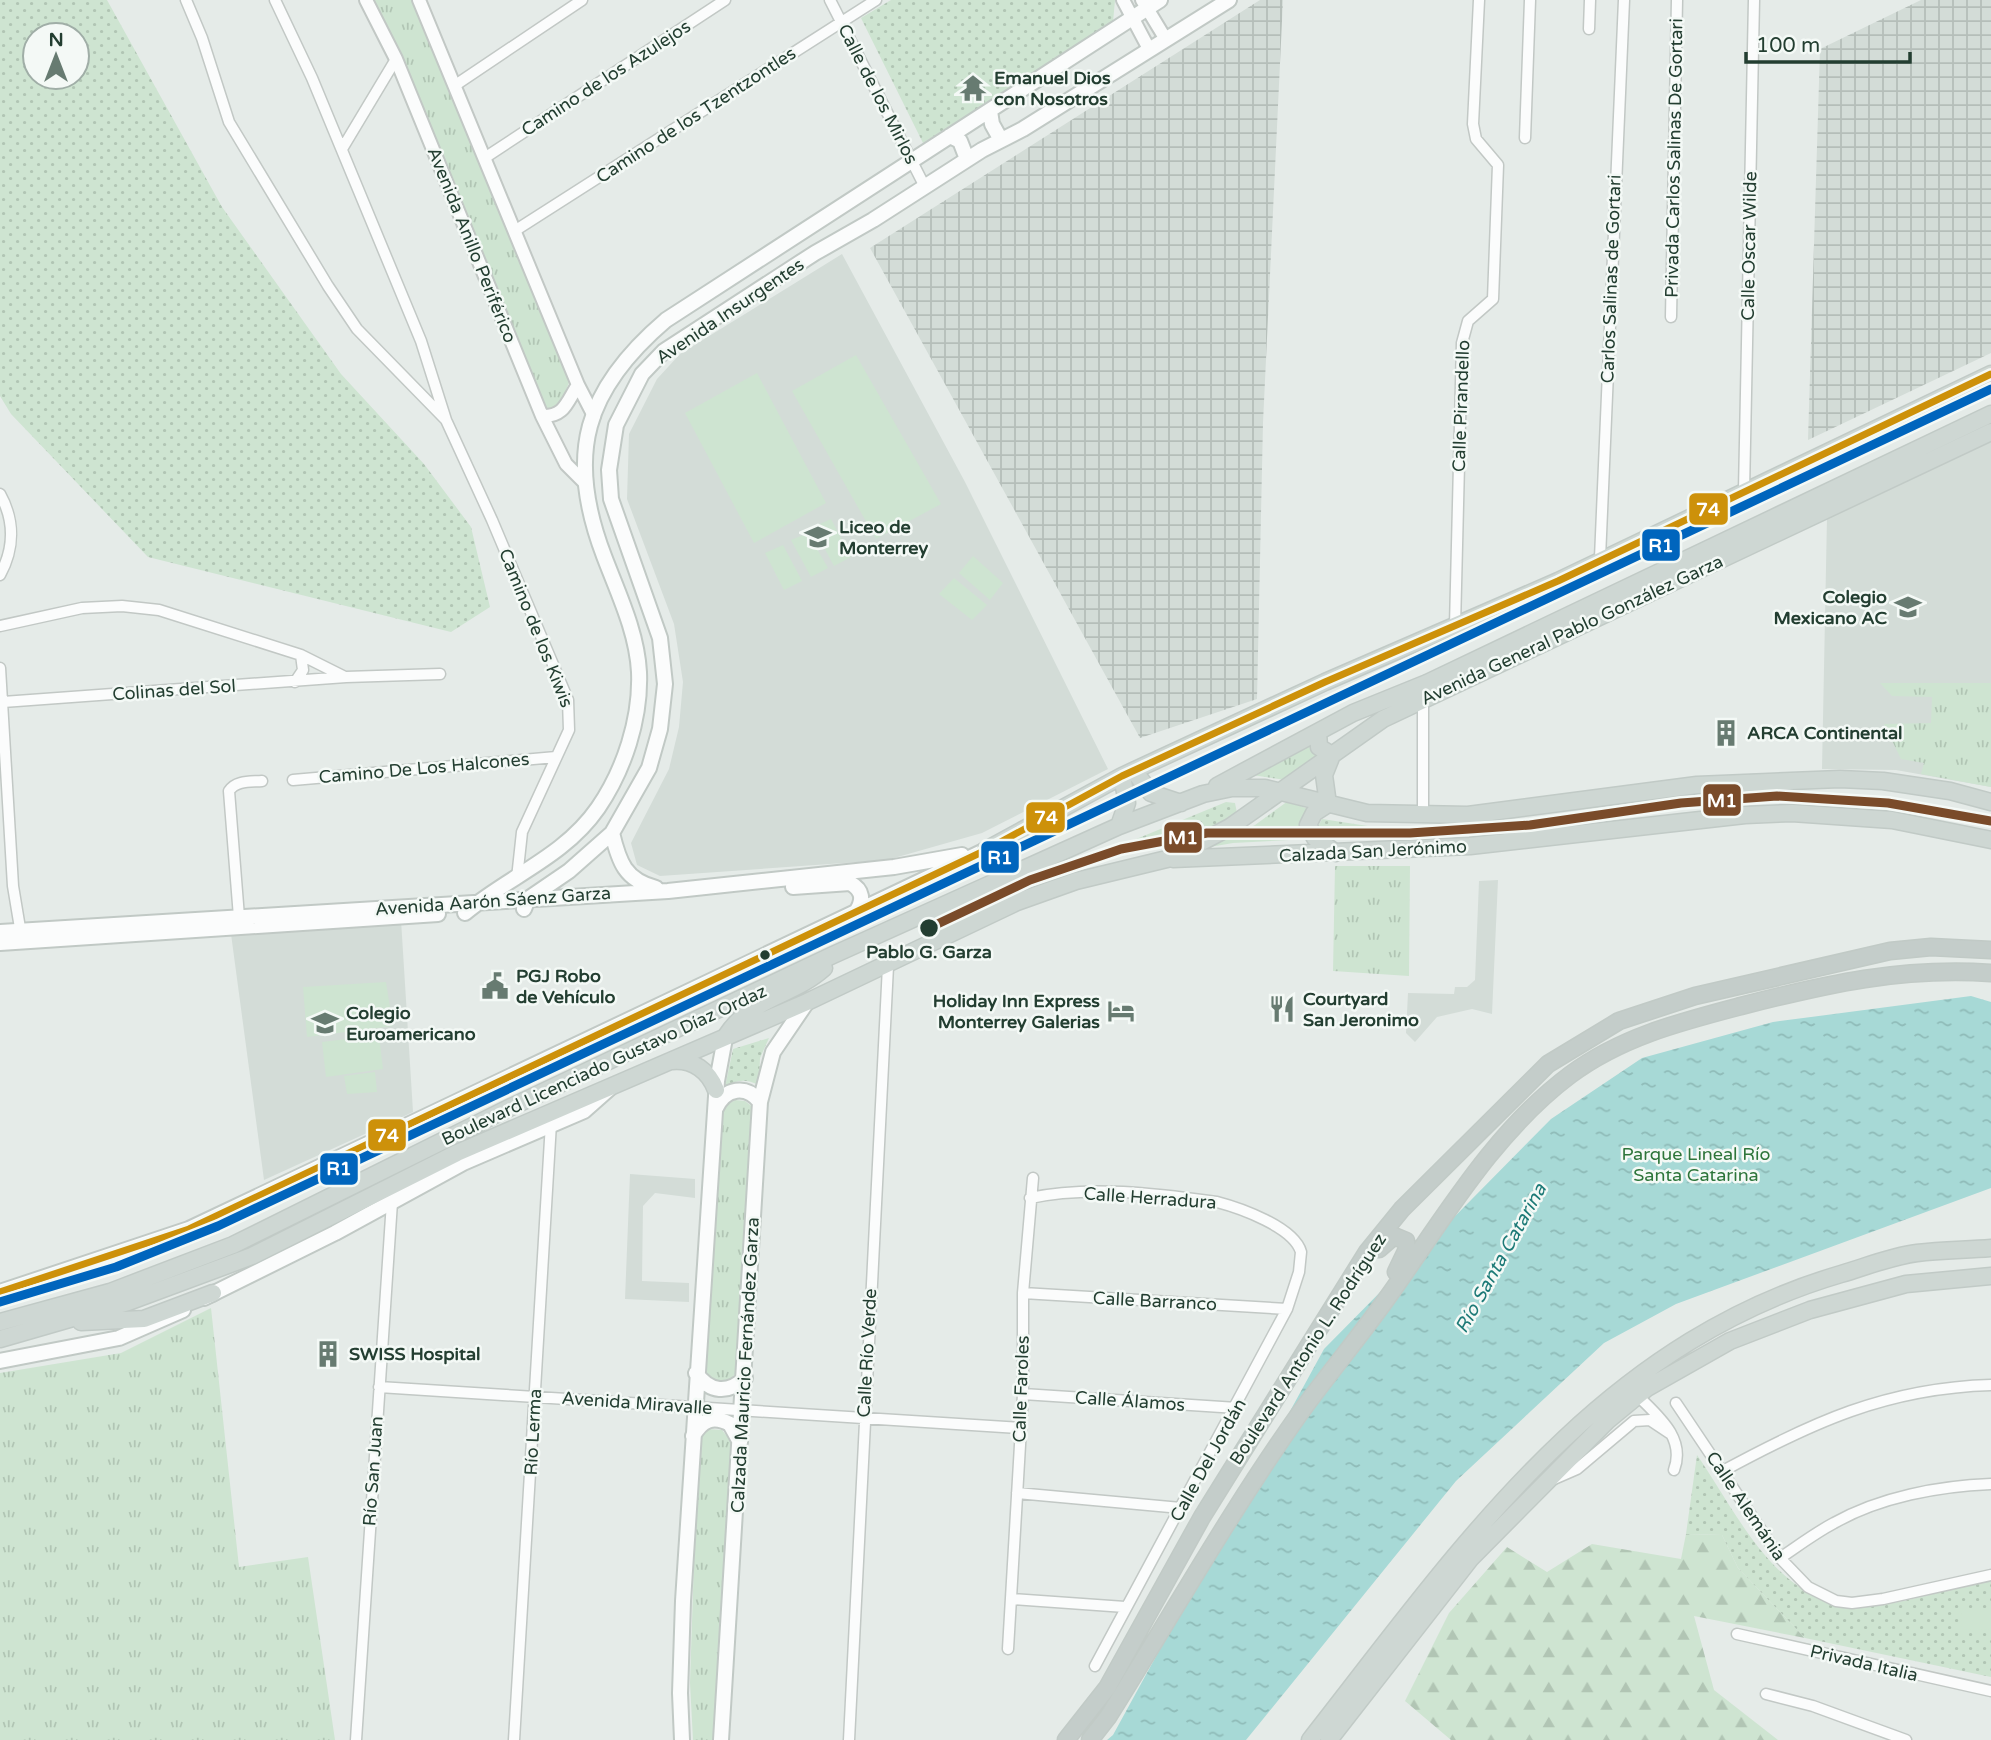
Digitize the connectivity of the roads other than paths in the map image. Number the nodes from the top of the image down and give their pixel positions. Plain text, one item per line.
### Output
1 (186, 0) edge
2 (275, 0) edge
3 (366, 0) edge
4 (582, 0) edge
5 (725, 0) edge
6 (830, 0) edge
7 (876, 0) edge
8 (1123, 0) edge
9 (1229, 0) edge
10 (1479, 0) edge
11 (1530, 0) edge
12 (1590, 0) edge
13 (1624, 0) edge
14 (1677, 0) edge
15 (1754, 0) edge
16 (424, 2) edge
17 (1150, 3) edge
18 (1133, 16) junction
19 (841, 22) junction
20 (1589, 29) dead end
21 (1165, 38) junction
22 (1149, 49) junction
23 (396, 59) junction
24 (457, 84) junction
25 (990, 111) junction
26 (950, 136) junction
27 (1525, 138) dead end
28 (1001, 140) junction
29 (342, 149) junction
30 (486, 157) junction
31 (967, 159) junction
32 (912, 161) junction
33 (925, 187) junction
34 (516, 230) junction
35 (1671, 317) dead end
36 (1991, 374) edge
37 (578, 385) junction
38 (1991, 414) edge
39 (542, 416) junction
40 (594, 416) junction
41 (446, 420) junction
42 (1991, 432) edge
43 (586, 484) junction
44 (1744, 491) junction
45 (0, 494) edge
46 (5, 553) edge
47 (1600, 558) junction
48 (0, 575) edge
49 (0, 626) edge
50 (1455, 626) junction
51 (301, 655) junction
52 (0, 668) edge
53 (440, 674) dead end
54 (346, 677) junction
55 (296, 682) junction
56 (1423, 700) junction
57 (3, 702) junction
58 (1318, 732) junction
59 (1332, 755) junction
60 (556, 757) junction
61 (1128, 773) junction
62 (292, 780) dead end
63 (262, 781) dead end
64 (1232, 788) junction
65 (1282, 792) junction
66 (1203, 794) junction
67 (1991, 802) edge
68 (1181, 803) junction
69 (1328, 804) junction
70 (1423, 815) junction
71 (1240, 821) junction
72 (1119, 826) junction
73 (612, 833) junction
74 (1991, 840) edge
75 (984, 852) junction
76 (1336, 853) junction
77 (1171, 858) junction
78 (517, 878) junction
79 (668, 891) junction
80 (478, 902) junction
81 (526, 904) junction
82 (856, 912) junction
83 (465, 913) junction
84 (239, 917) junction
85 (0, 932) edge
86 (21, 936) junction
87 (0, 943) edge
88 (1991, 950) edge
89 (833, 955) junction
90 (888, 966) junction
91 (1991, 973) edge
92 (807, 1002) junction
93 (725, 1038) junction
94 (663, 1064) junction
95 (610, 1088) junction
96 (716, 1090) junction
97 (760, 1102) junction
98 (716, 1108) junction
99 (551, 1123) junction
100 (1032, 1178) dead end
101 (1030, 1198) junction
102 (392, 1202) junction
103 (1299, 1246) joint
104 (1991, 1248) edge
105 (1991, 1276) edge
106 (1350, 1279) junction
107 (0, 1292) edge
108 (213, 1293) junction
109 (1023, 1293) junction
110 (1287, 1309) junction
111 (1375, 1315) junction
112 (0, 1322) edge
113 (65, 1322) junction
114 (0, 1339) edge
115 (0, 1361) edge
116 (696, 1373) junction
117 (745, 1378) junction
118 (1991, 1385) edge
119 (379, 1387) junction
120 (1023, 1394) junction
121 (1637, 1395) junction
122 (535, 1396) junction
123 (1676, 1403) dead end
124 (694, 1407) junction
125 (1237, 1408) junction
126 (743, 1410) junction
127 (863, 1418) junction
128 (1020, 1428) junction
129 (1671, 1434) junction
130 (692, 1439) junction
131 (740, 1443) junction
132 (1674, 1470) dead end
133 (1721, 1472) junction
134 (1547, 1481) junction
135 (1991, 1484) edge
136 (1017, 1493) junction
137 (1181, 1508) junction
138 (1780, 1558) junction
139 (1991, 1575) edge
140 (1011, 1599) junction
141 (1125, 1607) junction
142 (1737, 1634) dead end
143 (1008, 1649) dead end
144 (1095, 1666) dead end
145 (1991, 1691) edge
146 (1766, 1693) dead end
147 (356, 1740) edge
148 (514, 1740) edge
149 (682, 1740) edge
150 (721, 1740) edge
151 (849, 1740) edge
152 (1066, 1740) edge
153 (1090, 1740) edge
154 (1310, 1740) edge
155 (1329, 1740) edge
156 (1906, 1740) edge

1 - 41 street, Camino de los Kiwis
2 - 29 street, Camino de los Kiwis
3 - 23 street, Avenida Anillo Periférico
4 - 24 street
5 - 30 street, Camino de los Azulejos
6 - 19 street, Calle de los Mirlos
7 - 19 street, Camino de los Tzentzontles
8 - 18 street
9 - 21 main road, Avenida Insurgentes
10 - 50 street, Calle Pirandello
11 - 27 street
12 - 20 street
13 - 47 street, Carlos Salinas de Gortari
14 - 35 street, Privada Carlos Salinas De Gortari
15 - 44 street, Calle Oscar Wilde
16 - 24 street
17 - 18 main road, Avenida Insurgentes
17 - 21 street
18 - 22 street
18 - 25 main road, Avenida Insurgentes
19 - 32 street, Calle de los Mirlos
19 - 34 street, Camino de los Tzentzontles
21 - 22 main road, Avenida Insurgentes
22 - 28 main road, Avenida Insurgentes
23 - 29 street
23 - 39 street, Avenida Anillo Periférico
24 - 30 street
25 - 26 main road, Avenida Insurgentes
25 - 28 main road
26 - 31 main road
26 - 32 main road, Avenida Insurgentes
28 - 31 main road, Avenida Insurgentes
29 - 41 street, Camino de los Kiwis
30 - 34 street
31 - 33 main road, Avenida Insurgentes
32 - 33 street, Calle de los Mirlos
32 - 40 main road, Avenida Insurgentes
33 - 73 main road, Avenida Insurgentes
34 - 37 street
36 - 44 main road
37 - 39 street
37 - 40 street
38 - 58 main road, Avenida General Pablo González Garza
39 - 43 street, Avenida Anillo Periférico
40 - 43 main road, Avenida Insurgentes
41 - 60 street, Camino de los Kiwis
42 - 56 main road, Avenida General Pablo González Garza
43 - 78 main road, Avenida Insurgentes
44 - 47 main road
45 - 46 street
46 - 48 street
47 - 50 main road
49 - 51 street
50 - 61 main road
51 - 54 street
51 - 55 street
52 - 57 street
53 - 54 street, Colinas del Sol
54 - 55 street, Colinas del Sol
55 - 57 street, Colinas del Sol
56 - 59 main road, Avenida General Pablo González Garza
56 - 70 street
57 - 86 street
58 - 59 main road
58 - 66 main road, Avenida General Pablo González Garza
59 - 65 main road, Avenida General Pablo González Garza
59 - 69 main road
60 - 62 street, Camino De Los Halcones
60 - 78 street, Camino de los Kiwis
61 - 68 main road
61 - 72 main road
61 - 75 main road
63 - 84 street
64 - 65 main road, Calzada San Jerónimo
64 - 66 main road, Calzada San Jerónimo
64 - 71 main road
65 - 69 main road, Calzada San Jerónimo
65 - 71 main road, Avenida General Pablo González Garza
66 - 68 main road, Boulevard Licenciado Gustavo Díaz Ordaz
67 - 70 main road, Calzada San Jerónimo
68 - 72 main road, Boulevard Licenciado Gustavo Díaz Ordaz
69 - 70 main road, Calzada San Jerónimo
69 - 76 main road
71 - 77 main road, Avenida General Pablo González Garza
72 - 89 main road, Boulevard Licenciado Gustavo Díaz Ordaz
73 - 79 main road
73 - 81 main road, Avenida Insurgentes
74 - 76 main road, Calzada San Jerónimo
75 - 79 main road, Avenida Aarón Sáenz Garza
75 - 82 main road
76 - 77 main road, Calzada San Jerónimo
77 - 90 main road, Boulevard Licenciado Gustavo Díaz Ordaz
78 - 80 main road, Avenida Insurgentes
79 - 81 main road, Avenida Aarón Sáenz Garza
80 - 81 main road, Avenida Aarón Sáenz Garza
80 - 83 main road, Avenida Insurgentes
80 - 84 main road, Avenida Aarón Sáenz Garza
81 - 82 main road, Avenida Aarón Sáenz Garza
81 - 83 main road, Avenida Aarón Sáenz Garza
82 - 107 main road
83 - 86 main road, Avenida Aarón Sáenz Garza
84 - 86 main road, Avenida Aarón Sáenz Garza
85 - 86 main road, Avenida Aarón Sáenz Garza
86 - 87 main road, Avenida Aarón Sáenz Garza
88 - 106 highway, Boulevard Antonio L. Rodríguez
89 - 93 main road
89 - 112 main road, Boulevard Licenciado Gustavo Díaz Ordaz
90 - 92 main road, Boulevard Licenciado Gustavo Díaz Ordaz
90 - 127 street, Calle Río Verde
91 - 111 highway, Boulevard Antonio L. Rodríguez
92 - 93 main road, Boulevard Licenciado Gustavo Díaz Ordaz
92 - 97 main road, Calzada Mauricio Fernández Garza
93 - 94 main road, Boulevard Licenciado Gustavo Díaz Ordaz
93 - 96 main road
94 - 95 main road, Boulevard Licenciado Gustavo Díaz Ordaz
94 - 96 main road
95 - 99 main road, Boulevard Licenciado Gustavo Díaz Ordaz
95 - 113 main road, Boulevard Licenciado Gustavo Díaz Ordaz
96 - 98 main road
97 - 98 main road
97 - 117 main road, Calzada Mauricio Fernández Garza
98 - 116 main road
99 - 102 main road, Boulevard Licenciado Gustavo Díaz Ordaz
99 - 122 street, Río Lerma
100 - 101 street, Calle Faroles
101 - 103 street, Calle Herradura
101 - 109 street, Calle Faroles
102 - 108 main road, Boulevard Licenciado Gustavo Díaz Ordaz
102 - 119 street, Río San Juan
103 - 110 street, Calle Del Jordán
104 - 154 main road
105 - 121 main road
106 - 111 highway
106 - 152 highway, Boulevard Antonio L. Rodríguez
108 - 113 main road
108 - 115 main road, Boulevard Licenciado Gustavo Díaz Ordaz
109 - 110 street, Calle Barranco
109 - 120 street, Calle Faroles
110 - 125 street, Calle Del Jordán
111 - 153 highway, Boulevard Antonio L. Rodríguez
113 - 114 main road, Boulevard Licenciado Gustavo Díaz Ordaz
116 - 117 main road
116 - 124 main road
117 - 126 main road, Calzada Mauricio Fernández Garza
118 - 133 street
119 - 122 street, Avenida Miravalle
119 - 147 street, Río San Juan
120 - 125 street, Calle Álamos
120 - 128 street, Calle Faroles
121 - 129 street
121 - 134 main road
122 - 124 street, Avenida Miravalle
122 - 148 street, Río Lerma
123 - 133 street, Calle Alemánia
124 - 126 street, Avenida Miravalle
124 - 130 main road
125 - 137 street, Calle Del Jordán
126 - 127 street, Avenida Miravalle
126 - 131 main road, Calzada Mauricio Fernández Garza
127 - 128 street, Avenida Miravalle
127 - 151 street, Calle Río Verde
128 - 136 street, Calle Faroles
129 - 132 street
129 - 134 street
130 - 131 main road
130 - 149 main road
131 - 150 main road, Calzada Mauricio Fernández Garza
133 - 138 street, Calle Alemánia
134 - 155 main road
135 - 138 street
136 - 137 street
136 - 140 street, Calle Faroles
137 - 141 street, Calle Del Jordán
138 - 139 street, Calle Alemánia
140 - 141 street
140 - 143 street, Calle Faroles
141 - 144 street, Calle Del Jordán
142 - 145 street, Privada Italia
146 - 156 street

